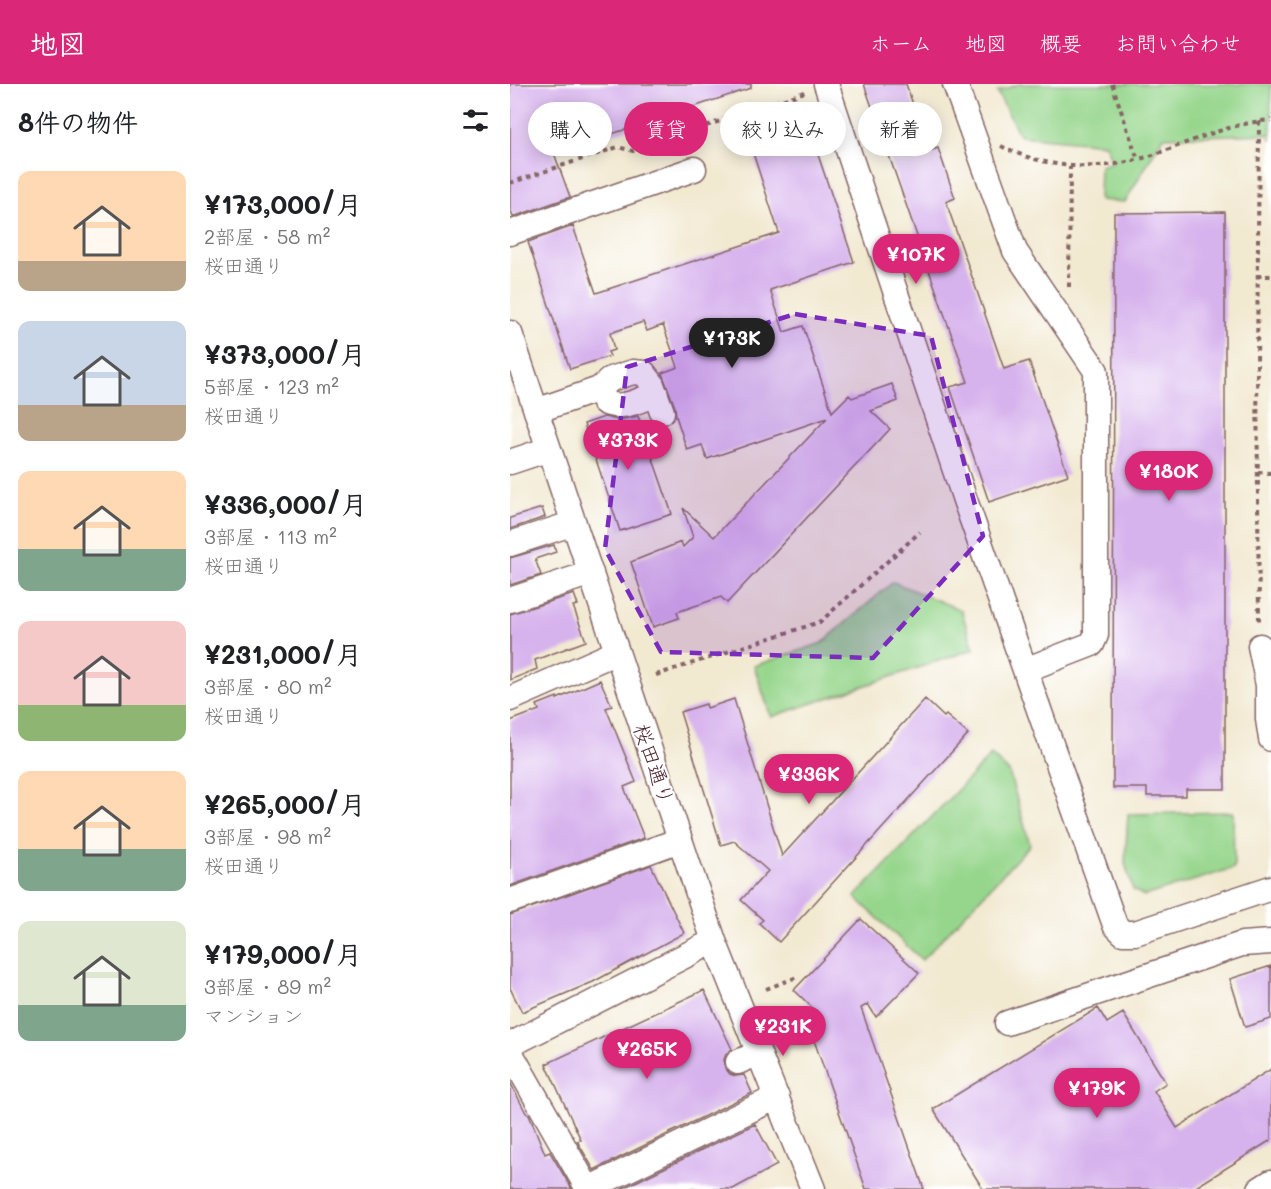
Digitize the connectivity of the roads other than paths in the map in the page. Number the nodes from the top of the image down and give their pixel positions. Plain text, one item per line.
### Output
1 (955, 84) edge
2 (816, 88) edge
3 (694, 169) dead end
4 (510, 232) edge
5 (510, 333) edge
6 (659, 403) dead end
7 (536, 411) junction
8 (549, 449) junction
9 (510, 462) edge
10 (574, 523) junction
11 (510, 544) edge
12 (591, 573) junction
13 (510, 600) edge
14 (1260, 646) road end
15 (617, 652) junction
16 (1025, 670) junction
17 (510, 699) edge
18 (1271, 738) edge
19 (680, 840) junction
20 (1271, 888) edge
21 (510, 901) edge
22 (714, 941) junction
23 (1271, 942) edge
24 (1007, 1023) dead end
25 (510, 1045) edge
26 (510, 1052) edge
27 (777, 1097) junction
28 (1271, 1182) edge
29 (588, 1189) edge
30 (813, 1189) edge
31 (1260, 1189) edge

1 - 16 street
2 - 16 street
3 - 4 street
5 - 7 street, 桜田通り
6 - 7 street
7 - 8 street, 桜田通り
8 - 9 street
8 - 10 street, 桜田通り
10 - 11 street
10 - 12 street, 桜田通り
12 - 13 street
12 - 15 street, 桜田通り
14 - 18 street
15 - 17 street
15 - 19 street, 桜田通り
16 - 20 street
19 - 21 street
19 - 22 street, 桜田通り
22 - 25 street
22 - 27 street, 桜田通り
23 - 24 street
26 - 29 street
27 - 29 street
27 - 30 street, 桜田通り
28 - 31 street

